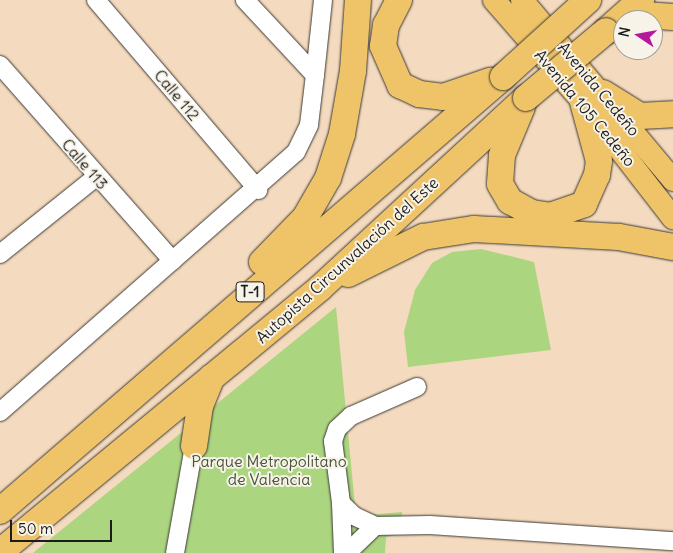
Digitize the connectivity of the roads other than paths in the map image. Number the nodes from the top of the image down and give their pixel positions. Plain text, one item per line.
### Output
1 (96, 0) edge
2 (245, 0) edge
3 (323, 0) edge
4 (358, 0) edge
5 (399, 0) edge
6 (494, 0) edge
7 (522, 0) edge
8 (588, 0) edge
9 (641, 0) edge
10 (631, 10) edge
11 (613, 28) edge
12 (0, 65) edge
13 (315, 75) junction
14 (503, 77) junction
15 (593, 97) junction
16 (526, 98) junction
17 (673, 114) edge
18 (96, 177) junction
19 (673, 180) edge
20 (258, 190) junction
21 (673, 218) edge
22 (673, 247) edge
23 (2, 248) edge
24 (173, 261) junction
25 (320, 288) junction
26 (175, 356) junction
27 (212, 377) junction
28 (417, 387) dead end
29 (0, 412) edge
30 (154, 425) junction
31 (194, 446) junction
32 (341, 504) junction
33 (0, 511) edge
34 (375, 526) junction
35 (673, 541) edge
36 (0, 552) edge
37 (175, 553) edge
38 (342, 553) edge
39 (347, 553) edge

1 - 20 street, Calle 112
2 - 13 street
3 - 13 street
4 - 26 highway
5 - 14 highway
6 - 15 main road, Avenida 105 Cedeño
7 - 15 main road, Avenida Cedeño
8 - 14 highway, T-1, bridge
9 - 10 highway, Autopista Circunvalación del Este / T-1
11 - 16 highway, Autopista Circunvalación del Este / T-1, bridge
12 - 18 street, Calle 113
13 - 20 street
14 - 26 highway, T-1
15 - 16 highway
15 - 17 highway
15 - 19 main road, Avenida Cedeño
15 - 21 main road, Avenida 105 Cedeño
16 - 25 highway, Autopista Circunvalación del Este / T-1
18 - 23 street
18 - 24 street, Calle 113
20 - 24 street
22 - 25 highway
24 - 29 street
25 - 27 highway, Autopista Circunvalación del Este / T-1
26 - 33 highway, T-1
27 - 30 highway, Autopista Circunvalación del Este / T-1
27 - 31 highway
28 - 32 street
30 - 31 highway
30 - 36 highway, Autopista Circunvalación del Este / T-1
31 - 37 street
32 - 34 street
32 - 38 street
34 - 35 street
34 - 39 street

